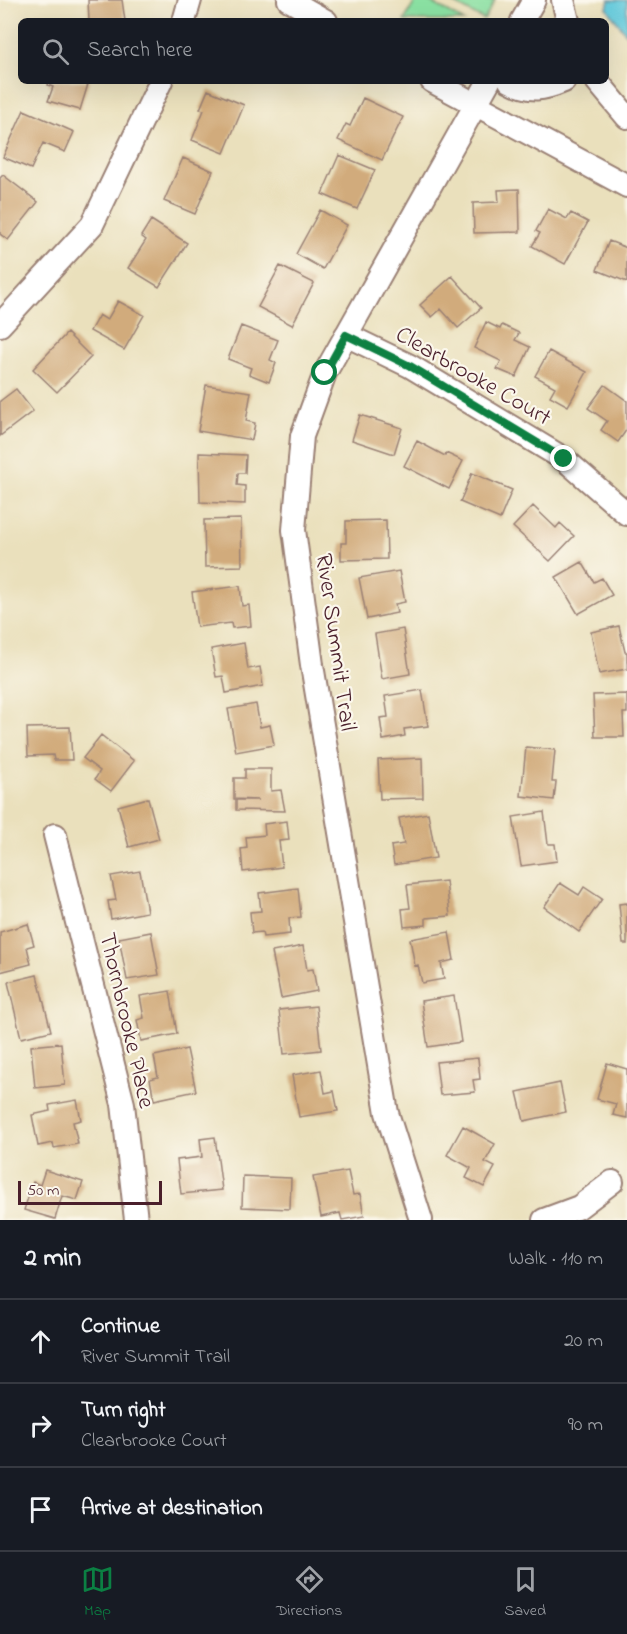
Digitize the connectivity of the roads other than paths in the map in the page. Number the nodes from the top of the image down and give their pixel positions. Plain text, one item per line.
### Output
1 (190, 0) edge
2 (289, 0) edge
3 (534, 0) edge
4 (563, 0) edge
5 (185, 18) edge
6 (321, 18) edge
7 (524, 18) edge
8 (567, 18) edge
9 (160, 84) edge
10 (437, 84) edge
11 (487, 84) edge
12 (516, 84) edge
13 (558, 84) edge
14 (600, 84) edge
15 (474, 104) junction
16 (627, 117) edge
17 (627, 186) edge
18 (0, 325) edge
19 (346, 335) junction
20 (627, 514) edge
21 (55, 835) dead end
22 (612, 1182) dead end
23 (136, 1220) edge
24 (421, 1220) edge
25 (544, 1220) edge

1 - 5 street
2 - 6 street
3 - 7 street
4 - 8 street
9 - 18 street
10 - 15 street
11 - 15 street, River Summit Trail
12 - 13 street
14 - 16 street
15 - 17 street
15 - 19 street, River Summit Trail
19 - 20 street, Clearbrooke Court
19 - 24 street, River Summit Trail
21 - 23 street, Thornbrooke Place
22 - 25 street

